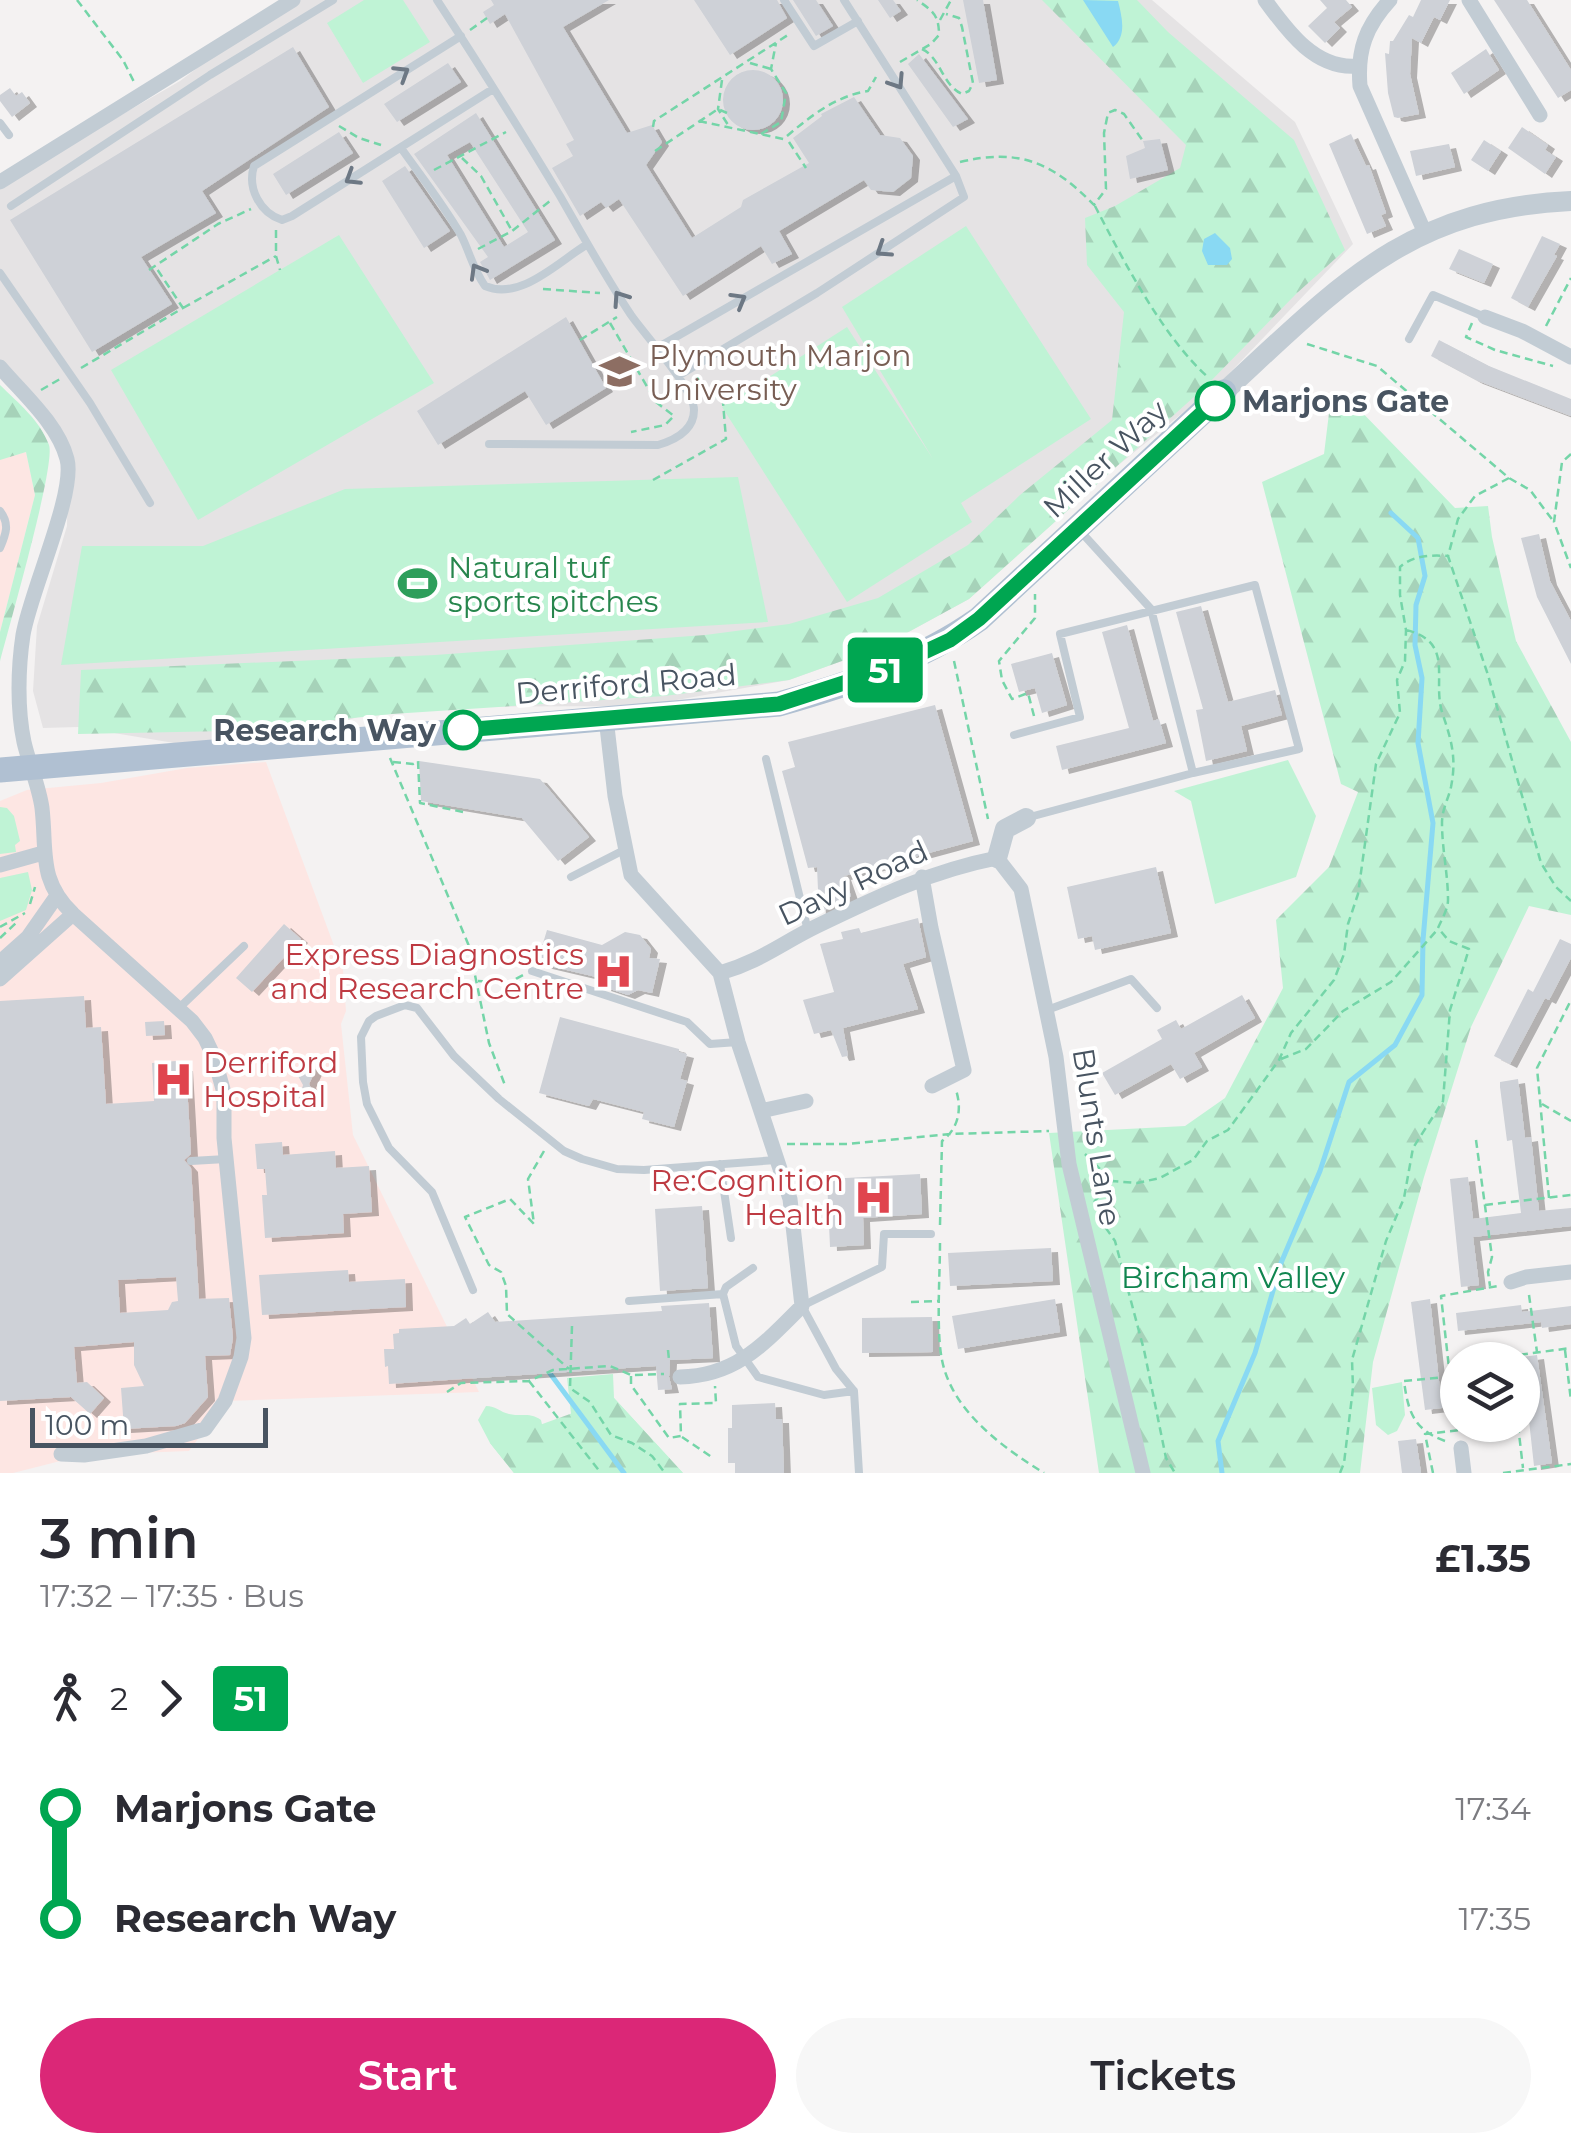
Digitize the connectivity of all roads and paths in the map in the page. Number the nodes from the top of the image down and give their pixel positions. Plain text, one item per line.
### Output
1 (78, 0) edge
2 (334, 0) edge
3 (436, 0) edge
4 (784, 0) edge
5 (844, 0) edge
6 (917, 0) edge
7 (952, 0) edge
8 (1265, 0) edge
9 (1390, 0) edge
10 (1468, 0) edge
11 (288, 1) edge
12 (946, 14) junction
13 (487, 18) dead end
14 (858, 21) junction
15 (939, 22) junction
16 (802, 27) junction
17 (461, 36) junction
18 (777, 42) junction
19 (922, 49) junction
20 (749, 63) junction
21 (886, 66) junction
22 (1358, 66) junction
23 (771, 69) junction
24 (722, 78) junction
25 (493, 88) junction
26 (140, 92) junction
27 (718, 109) junction
28 (728, 113) dead end
29 (1540, 115) dead end
30 (327, 120) junction
31 (698, 121) junction
32 (0, 123) edge
33 (515, 127) junction
34 (653, 127) dead end
35 (731, 129) junction
36 (760, 134) junction
37 (10, 135) dead end
38 (788, 140) junction
39 (1144, 141) dead end
40 (399, 149) junction
41 (655, 151) dead end
42 (460, 157) junction
43 (950, 165) junction
44 (806, 168) dead end
45 (956, 176) junction
46 (419, 177) junction
47 (0, 182) edge
48 (560, 196) junction
49 (1571, 200) edge
50 (261, 205) junction
51 (1094, 205) junction
52 (11, 206) dead end
53 (278, 219) junction
54 (512, 231) junction
55 (1425, 233) junction
56 (586, 245) junction
57 (468, 254) junction
58 (276, 256) junction
59 (155, 266) junction
60 (150, 270) dead end
61 (280, 270) dead end
62 (0, 273) edge
63 (1571, 278) edge
64 (528, 283) junction
65 (613, 288) junction
66 (182, 308) junction
67 (627, 308) junction
68 (1481, 315) junction
69 (1550, 319) dead end
70 (610, 323) junction
71 (1289, 332) junction
72 (1409, 339) dead end
73 (580, 340) dead end
74 (655, 349) junction
75 (1568, 363) edge
76 (0, 366) edge
77 (693, 367) junction
78 (70, 373) junction
79 (678, 376) junction
80 (741, 388) dead end
81 (1224, 392) junction
82 (27, 398) junction
83 (723, 402) junction
84 (626, 432) dead end
85 (489, 444) dead end
86 (1571, 454) edge
87 (1509, 478) junction
88 (653, 480) dead end
89 (150, 503) dead end
90 (0, 511) edge
91 (1554, 522) junction
92 (1078, 529) junction
93 (0, 548) edge
94 (1448, 556) junction
95 (1571, 568) edge
96 (1029, 574) junction
97 (1151, 609) junction
98 (1406, 630) junction
99 (950, 640) junction
100 (779, 704) joint
101 (606, 718) junction
102 (1038, 728) junction
103 (1014, 735) dead end
104 (390, 749) junction
105 (766, 759) dead end
106 (32, 768) junction
107 (0, 770) edge
108 (1193, 772) junction
109 (984, 798) dead end
110 (464, 812) dead end
111 (1026, 818) joint
112 (624, 850) junction
113 (36, 855) junction
114 (0, 864) edge
115 (1002, 864) junction
116 (571, 877) dead end
117 (922, 877) junction
118 (56, 897) junction
119 (1571, 901) edge
120 (28, 910) junction
121 (72, 914) junction
122 (0, 927) edge
123 (1438, 928) junction
124 (808, 931) junction
125 (0, 938) edge
126 (244, 946) dead end
127 (0, 962) edge
128 (532, 971) joint
129 (720, 973) junction
130 (0, 979) edge
131 (476, 981) junction
132 (1571, 1000) edge
133 (179, 1008) junction
134 (1157, 1008) dead end
135 (1047, 1010) junction
136 (738, 1042) junction
137 (1280, 1060) junction
138 (951, 1078) junction
139 (932, 1086) dead end
140 (498, 1100) junction
141 (806, 1101) dead end
142 (1540, 1104) junction
143 (761, 1111) junction
144 (1571, 1120) edge
145 (951, 1134) junction
146 (1064, 1134) junction
147 (550, 1140) junction
148 (1476, 1140) dead end
149 (774, 1152) junction
150 (226, 1159) junction
151 (191, 1161) dead end
152 (720, 1164) junction
153 (1112, 1181) junction
154 (1571, 1195) edge
155 (1549, 1198) junction
156 (1484, 1205) junction
157 (931, 1234) dead end
158 (731, 1238) dead end
159 (753, 1268) dead end
160 (1571, 1272) edge
161 (1519, 1279) junction
162 (1491, 1288) junction
163 (473, 1290) dead end
164 (723, 1294) junction
165 (629, 1301) dead end
166 (941, 1301) junction
167 (911, 1302) dead end
168 (802, 1306) junction
169 (572, 1326) dead end
170 (1446, 1342) edge
171 (1535, 1342) edge
172 (1571, 1348) edge
173 (1565, 1349) junction
174 (668, 1350) dead end
175 (1540, 1352) edge
176 (746, 1358) junction
177 (669, 1360) dead end
178 (570, 1369) junction
179 (631, 1375) junction
180 (680, 1377) joint
181 (1440, 1378) edge
182 (529, 1381) junction
183 (854, 1391) junction
184 (447, 1392) dead end
185 (1571, 1401) edge
186 (716, 1403) dead end
187 (1440, 1432) edge
188 (1426, 1434) junction
189 (680, 1436) junction
190 (1520, 1442) edge
191 (1461, 1448) joint
192 (61, 1454) dead end
193 (713, 1458) dead end
194 (1571, 1464) edge
195 (1524, 1470) junction
196 (601, 1473) edge
197 (665, 1473) edge
198 (859, 1473) edge
199 (1044, 1473) edge
200 (1143, 1473) edge
201 (1175, 1473) edge
202 (1340, 1473) edge
203 (1432, 1473) edge
204 (1464, 1473) edge
205 (1503, 1473) edge

1 - 26 path
2 - 52 lane
3 - 17 lane
4 - 16 lane
5 - 14 lane
6 - 15 path
7 - 12 path
8 - 22 street
9 - 22 street
10 - 29 street
11 - 26 street
12 - 15 path
12 - 19 path
13 - 17 path
14 - 16 lane
14 - 21 lane
15 - 19 path
16 - 18 path
17 - 25 lane
30 -> 17 lane
18 - 20 path
18 - 23 path
19 - 21 path
20 - 23 path
20 - 24 path
21 - 38 path
21 -> 43 lane
22 - 55 street
23 - 36 path
24 - 27 path
24 - 34 path
25 - 33 lane
25 - 40 lane
26 - 47 street
27 - 28 path
27 - 31 path
27 - 35 path
30 - 40 path
30 - 50 lane
31 - 35 path
31 - 41 path
32 - 37 lane
33 - 42 path
33 - 48 lane
35 - 36 path
36 - 38 path
38 - 44 path
39 - 51 path
40 - 46 lane
40 -> 53 lane
42 - 46 path
42 - 54 path
43 - 45 lane
43 - 51 path
74 -> 45 lane
45 -> 77 lane
46 - 57 lane
48 - 54 path
48 - 56 lane
49 - 55 street, Miller Way
50 - 53 lane
50 - 59 path
51 - 81 path
53 - 58 path
54 - 57 path
55 - 71 street, Miller Way
56 - 64 lane
56 - 65 lane
64 -> 57 lane
58 - 61 path
58 - 66 path
59 - 60 path
59 - 66 path
62 - 78 lane
63 - 69 path
64 - 65 path
67 -> 65 lane
66 - 78 path
67 - 70 path
67 - 74 lane
68 - 72 lane
68 - 75 street
68 - 75 path
70 - 73 path
70 - 84 path
71 - 81 street, Miller Way
71 - 87 path
74 - 79 lane
76 - 82 street
77 - 79 lane
77 - 83 path
78 - 82 path
78 - 89 lane
79 - 85 lane
80 - 83 path
81 - 92 main road, Miller Way
82 - 106 street
83 - 88 path
86 - 91 path
87 - 91 path
87 - 94 path
90 - 93 lane
91 - 95 path
92 - 96 main road, Miller Way
92 - 97 lane
94 - 98 path
94 - 119 path
96 - 99 main road, Miller Way
96 - 102 path
97 - 102 lane
97 - 108 lane
97 - 108 lane
98 - 123 path
98 - 137 path
99 - 100 main road, Miller Way
99 - 109 path
100 - 101 main road, Derriford Road
101 - 104 main road, Derriford Road
101 - 112 street
102 - 103 lane
104 - 106 main road, Derriford Road
104 - 110 path
104 - 131 path
105 - 124 lane
106 - 107 main road, Derriford Road
106 - 113 street
108 - 111 lane
111 - 115 street
112 - 116 lane
112 - 129 street
113 - 114 street
113 - 118 street
113 - 120 path
115 - 117 street, Davy Road
115 - 135 street, Blunts Lane
117 - 124 street, Davy Road
117 - 138 street
118 - 121 street
118 - 127 street
120 - 122 path
120 - 125 path
121 - 130 street
121 - 133 street
123 - 137 path
123 - 202 path
124 - 129 street, Davy Road
126 - 133 lane
128 - 131 path
128 - 136 lane
129 - 136 street
131 - 140 path
132 - 142 path
133 - 150 street
134 - 135 lane
135 - 146 street, Blunts Lane
136 - 143 street
137 - 153 path
138 - 139 street
138 - 145 path
140 - 147 lane
140 - 163 lane
141 - 143 street
142 - 144 path
142 - 155 path
143 - 149 street
145 - 146 path
145 - 149 path
145 - 166 path
146 - 153 path
146 - 200 street, Blunts Lane
147 - 152 lane
147 - 178 path
148 - 156 path
149 - 152 lane
149 - 168 street
150 - 151 lane
150 - 192 street
152 - 158 lane
153 - 201 path
154 - 155 path
155 - 156 path
156 - 162 path
157 - 168 lane
159 - 164 lane
160 - 161 street
161 - 162 path
161 - 171 path
162 - 170 path
164 - 165 lane
164 - 176 lane
166 - 167 path
166 - 199 path
168 - 176 street
168 - 183 lane
169 - 178 path
172 - 173 path
173 - 175 path
173 - 185 path
174 - 177 path
176 - 180 street
176 - 183 lane
178 - 179 path
178 - 182 path
178 - 197 path
179 - 180 path
179 - 189 path
181 - 188 path
182 - 184 path
182 - 196 path
183 - 198 lane
186 - 189 path
187 - 188 path
188 - 191 path
188 - 203 path
189 - 193 path
190 - 195 path
191 - 204 street
194 - 195 path
195 - 205 path

